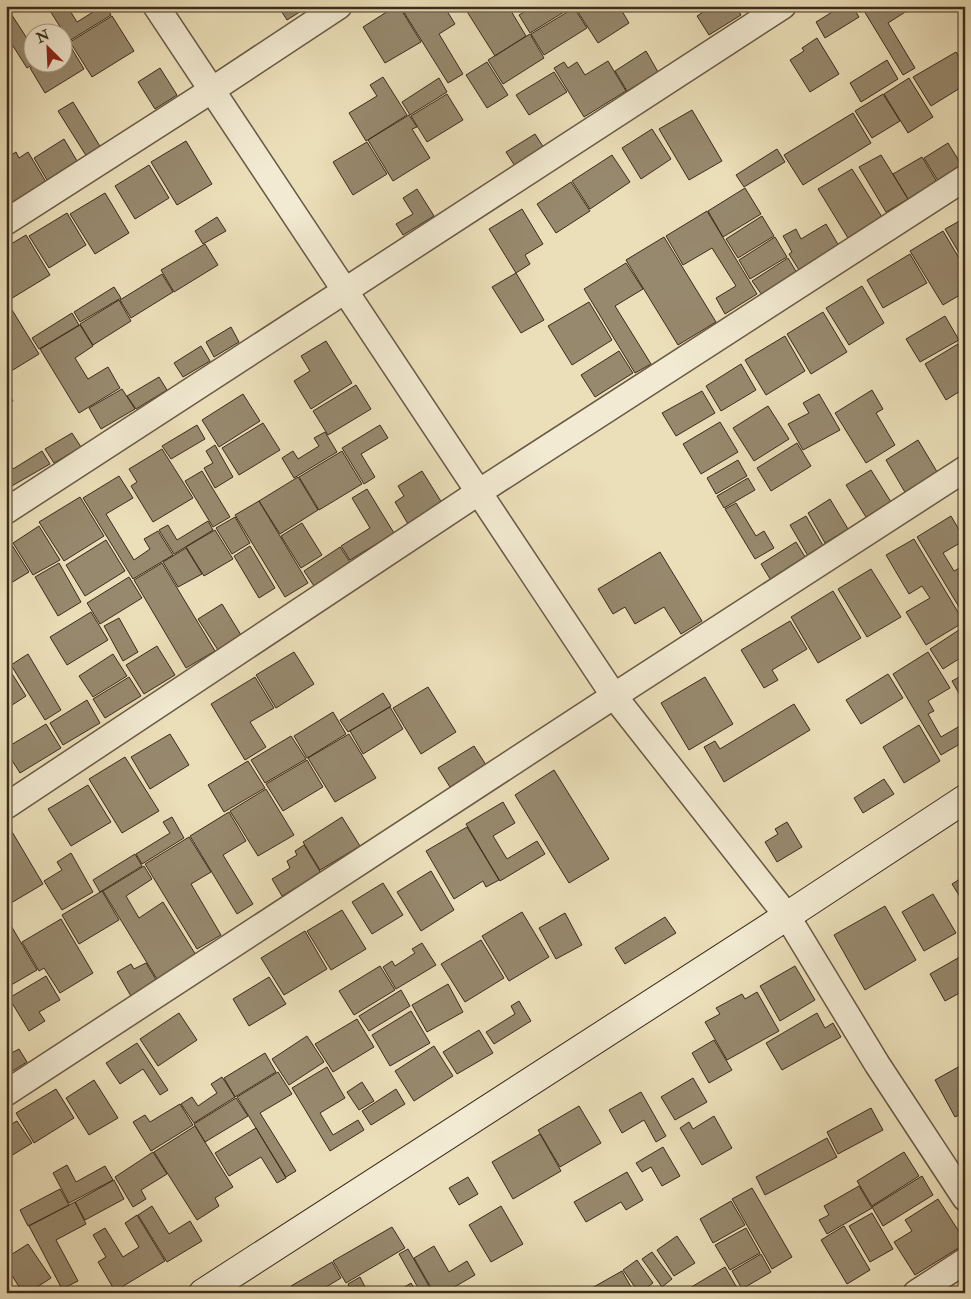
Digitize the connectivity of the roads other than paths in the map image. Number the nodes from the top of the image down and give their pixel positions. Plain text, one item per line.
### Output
1 (156, 6) edge
2 (339, 6) edge
3 (783, 6) edge
4 (212, 90) junction
5 (965, 178) edge
6 (6, 222) edge
7 (345, 290) junction
8 (965, 470) edge
9 (479, 492) junction
10 (6, 510) edge
11 (614, 696) junction
12 (965, 800) edge
13 (6, 806) edge
14 (787, 916) junction
15 (6, 1093) edge
16 (965, 1198) edge
17 (965, 1261) edge
18 (202, 1293) edge
19 (916, 1293) edge

1 - 4 street
2 - 4 street
3 - 7 street
4 - 6 street
4 - 7 street
5 - 9 street
7 - 9 street
7 - 10 street
8 - 11 street
9 - 11 street
9 - 13 street
11 - 14 street
11 - 15 street
12 - 14 street
14 - 16 street
14 - 18 street
17 - 19 street

